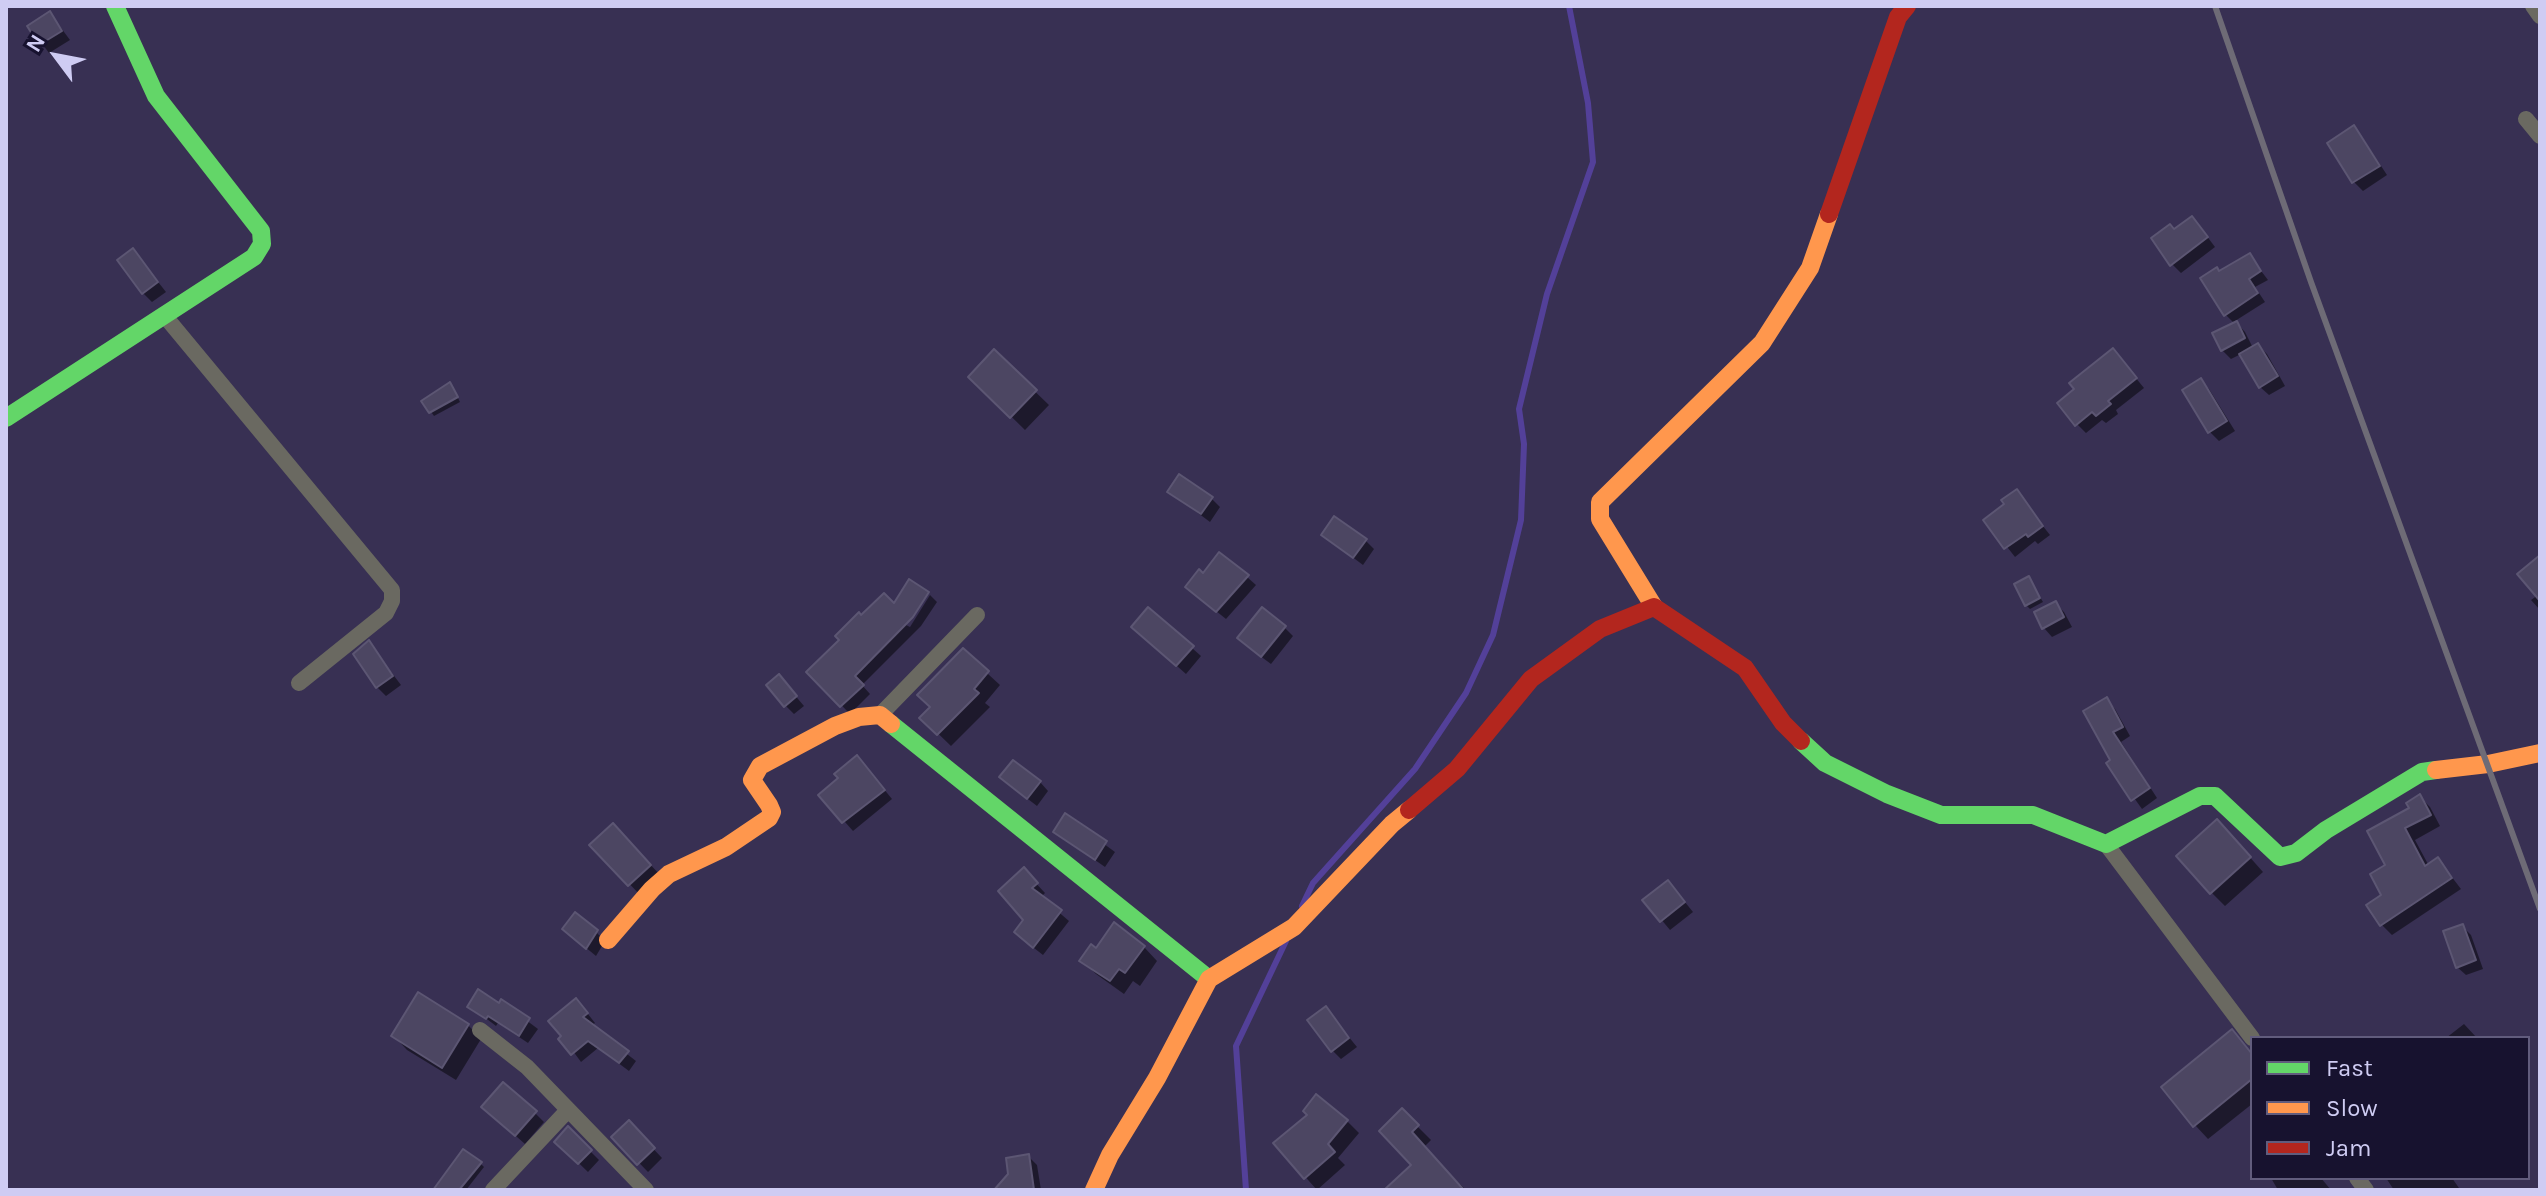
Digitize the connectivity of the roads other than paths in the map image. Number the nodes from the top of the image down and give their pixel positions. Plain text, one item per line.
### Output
1 (115, 6) edge
2 (1907, 6) edge
3 (2533, 6) edge
4 (2540, 16) edge
5 (2526, 119) dead end
6 (2540, 136) edge
7 (164, 315) junction
8 (6, 418) edge
9 (1654, 607) junction
10 (977, 615) dead end
11 (299, 683) dead end
12 (880, 715) junction
13 (2540, 753) edge
14 (2106, 844) junction
15 (608, 940) dead end
16 (1209, 979) junction
17 (480, 1030) dead end
18 (2250, 1036) edge
19 (568, 1110) junction
20 (493, 1190) edge
21 (646, 1190) edge
22 (1094, 1190) edge

1 - 7 street
2 - 9 street
3 - 4 street
5 - 6 street
7 - 8 street
7 - 11 street
9 - 14 street
9 - 16 street
10 - 12 street
12 - 15 street
12 - 16 street
13 - 14 street
14 - 18 street
16 - 22 street
17 - 19 street
19 - 20 street
19 - 21 street

